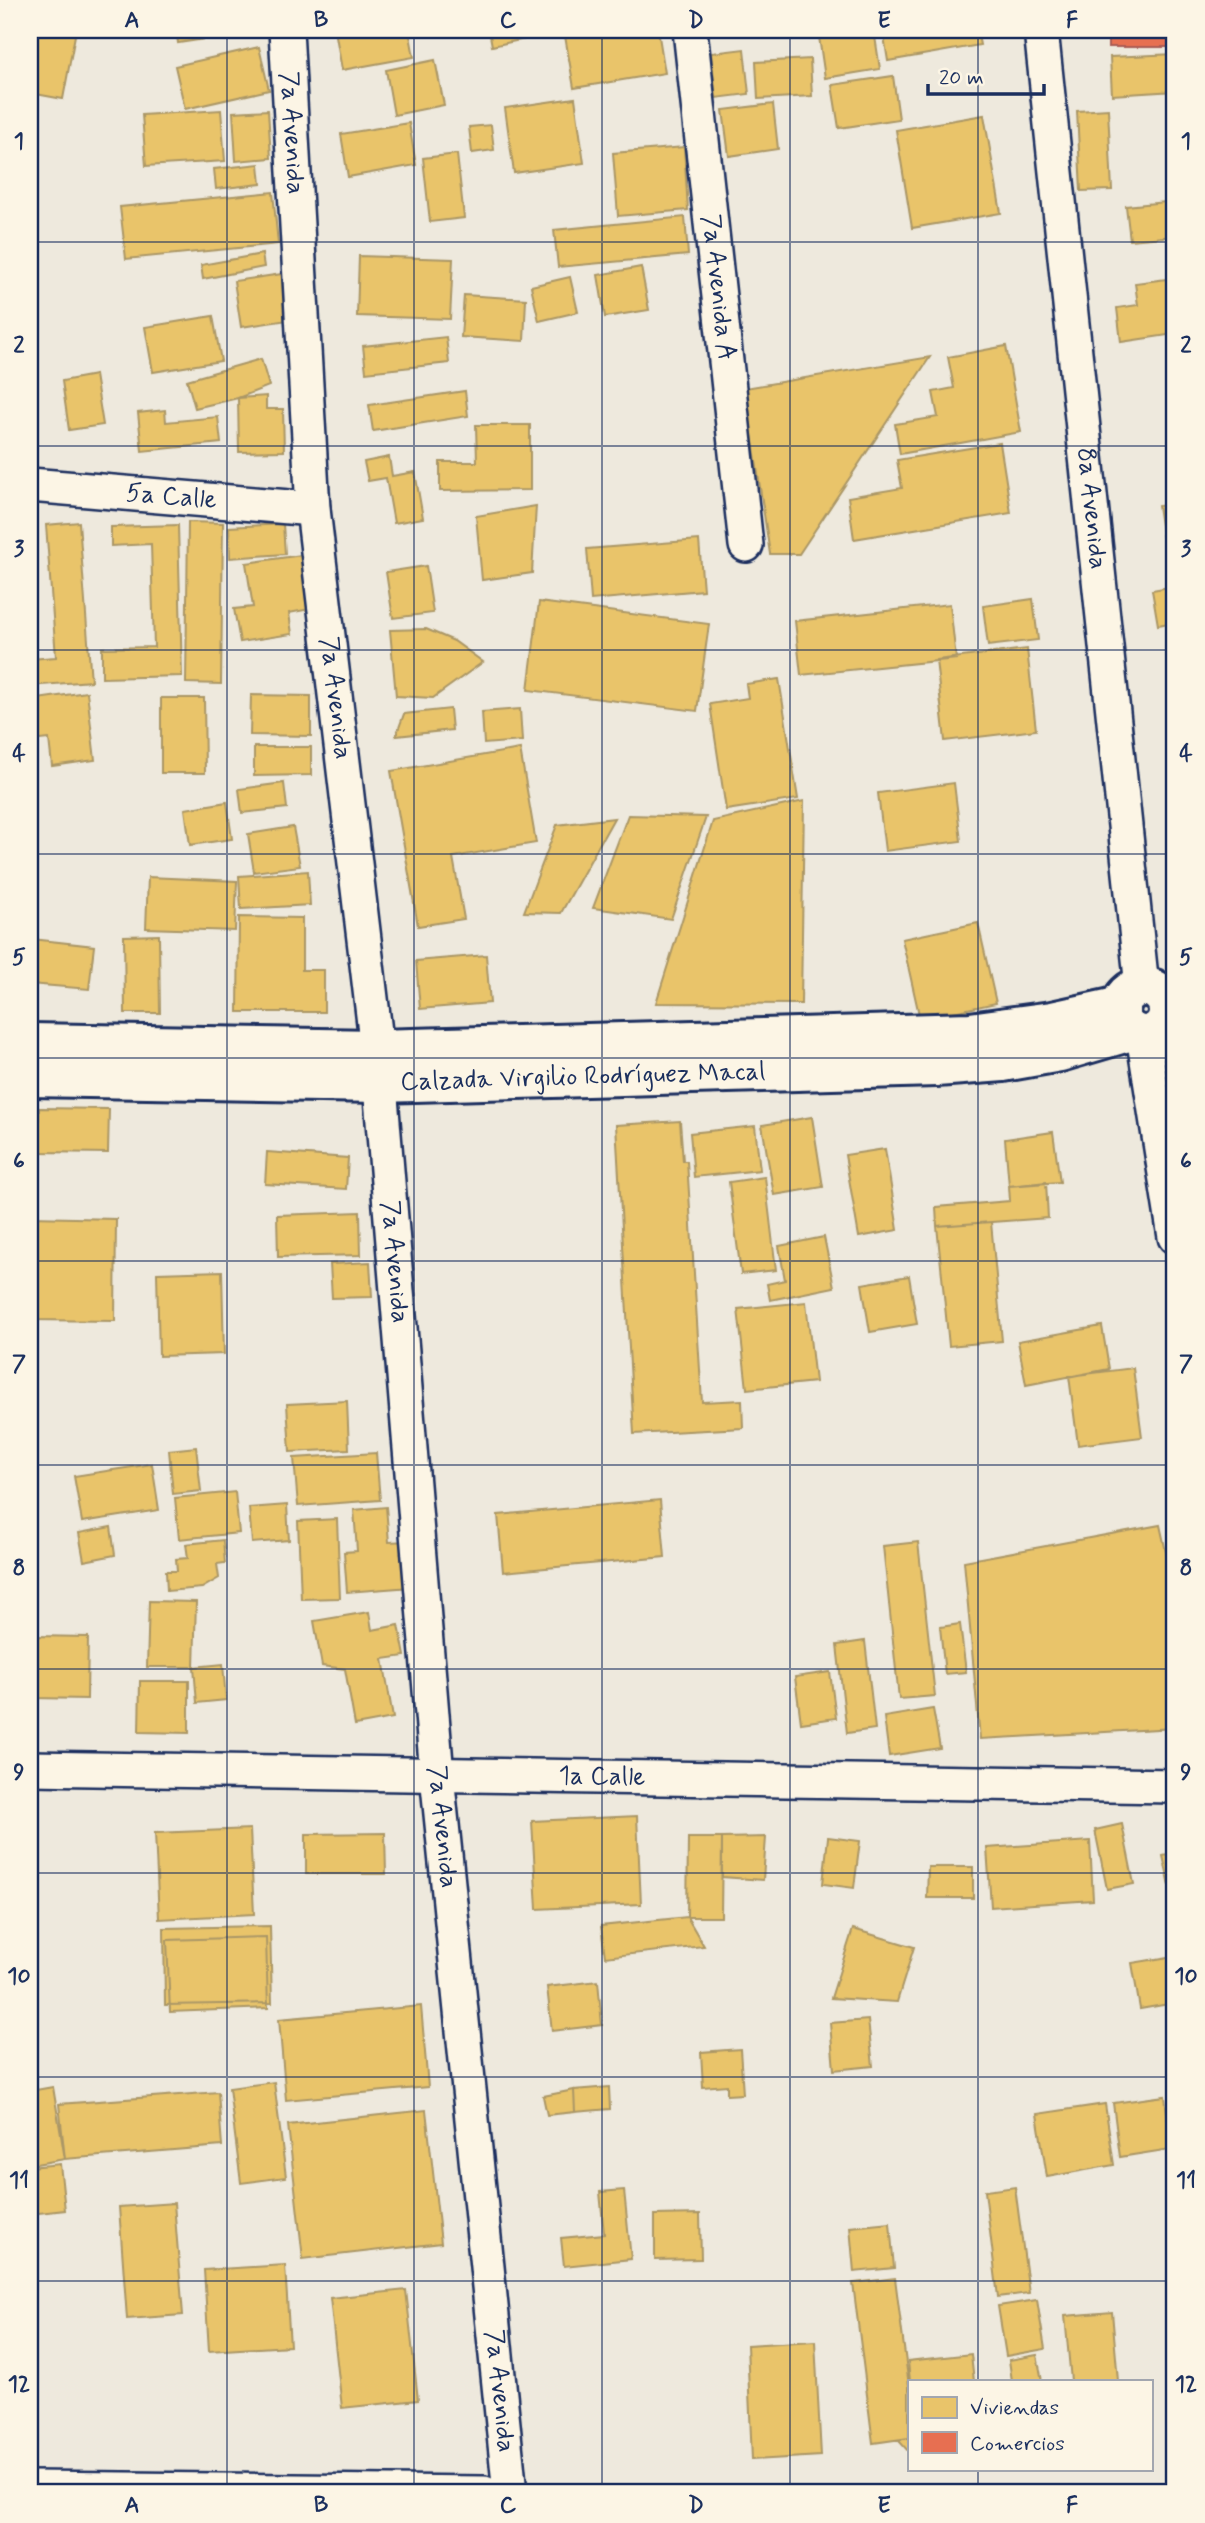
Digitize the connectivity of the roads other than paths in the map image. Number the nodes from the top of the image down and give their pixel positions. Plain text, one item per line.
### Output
1 (286, 30) edge
2 (690, 30) edge
3 (1041, 30) edge
4 (30, 485) edge
5 (313, 509) junction
6 (746, 545) dead end
7 (1155, 1014) edge
8 (30, 1044) edge
9 (379, 1066) junction
10 (30, 1077) edge
11 (1175, 1237) edge
12 (30, 1769) edge
13 (437, 1775) junction
14 (1175, 1786) edge
15 (30, 2488) edge
16 (484, 2493) edge
17 (510, 2493) edge

1 - 5 street, 7a Avenida
2 - 6 street, 7a Avenida A
3 - 7 street, 8a Avenida
4 - 5 street, 5a Calle
5 - 9 street, 7a Avenida
7 - 9 street, Calzada Virgilio Rodríguez Macal
7 - 11 street, 8a Avenida
8 - 9 street, Calzada Virgilio Rodríguez Macal
9 - 10 street, Calzada Virgilio Rodríguez Macal
9 - 13 street, 7a Avenida
12 - 13 street, 1a Calle
13 - 14 street, 1a Calle
13 - 17 street, 7a Avenida
15 - 16 street

